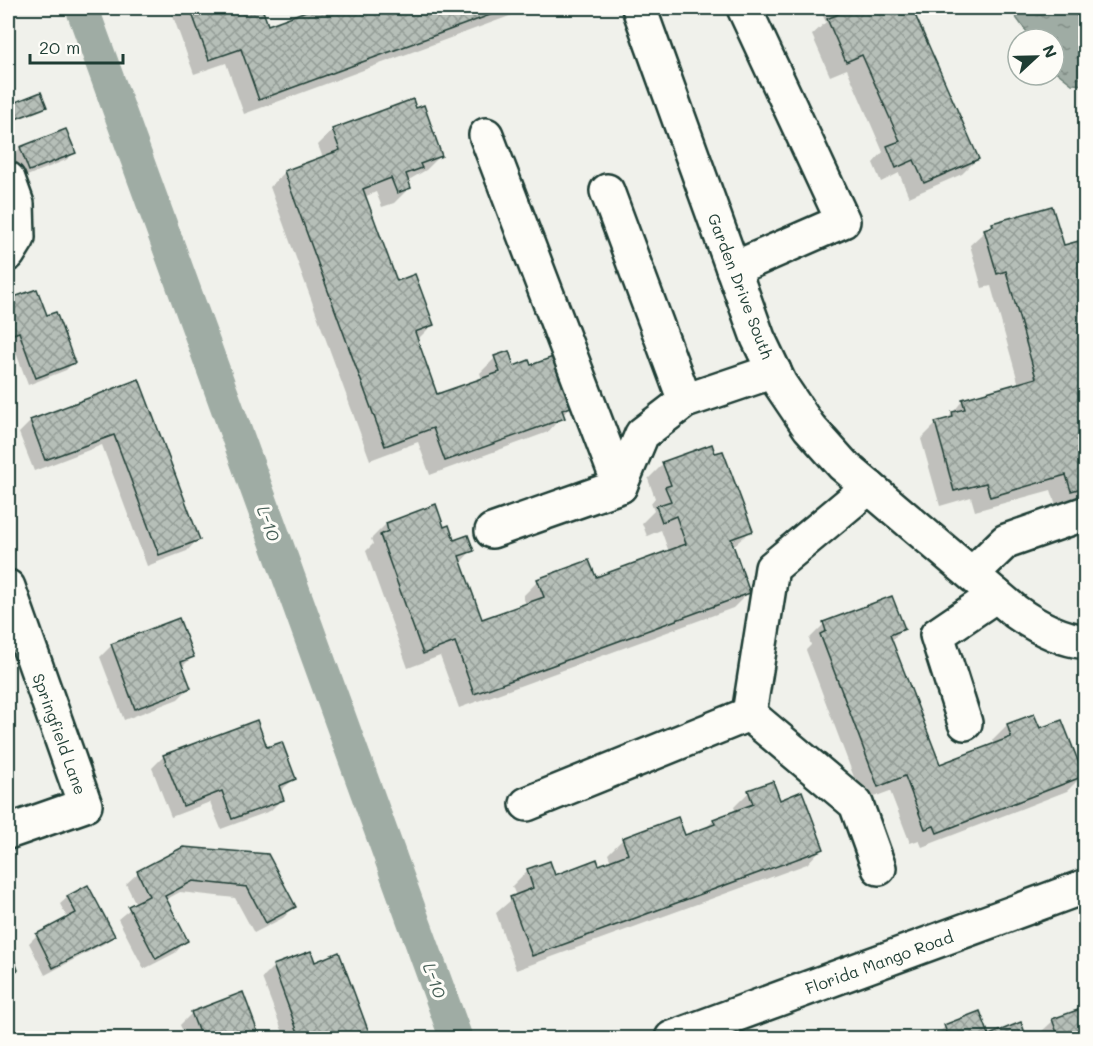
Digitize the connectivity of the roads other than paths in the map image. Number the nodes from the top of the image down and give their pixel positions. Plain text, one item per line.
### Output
1 (639, 8) edge
2 (744, 8) edge
3 (486, 135) dead end
4 (8, 179) edge
5 (607, 191) dead end
6 (8, 254) edge
7 (733, 269) junction
8 (774, 371) junction
9 (686, 401) junction
10 (620, 486) junction
11 (870, 487) junction
12 (1086, 513) edge
13 (492, 531) dead end
14 (984, 585) junction
15 (8, 587) edge
16 (1086, 642) edge
17 (749, 714) junction
18 (964, 723) dead end
19 (526, 804) dead end
20 (8, 832) edge
21 (879, 868) dead end
22 (1086, 886) edge
23 (672, 1038) edge

1 - 7 street, Garden Drive South
2 - 7 street
3 - 10 street
4 - 6 street
5 - 9 street
7 - 8 street, Garden Drive South
8 - 9 street
8 - 11 street, Garden Drive South
9 - 10 street
10 - 13 street
11 - 14 street, Garden Drive South
11 - 17 street
12 - 14 street
14 - 16 street, Garden Drive South
14 - 18 street
15 - 20 street, Springfield Lane
17 - 19 street
17 - 21 street
22 - 23 street, Florida Mango Road

